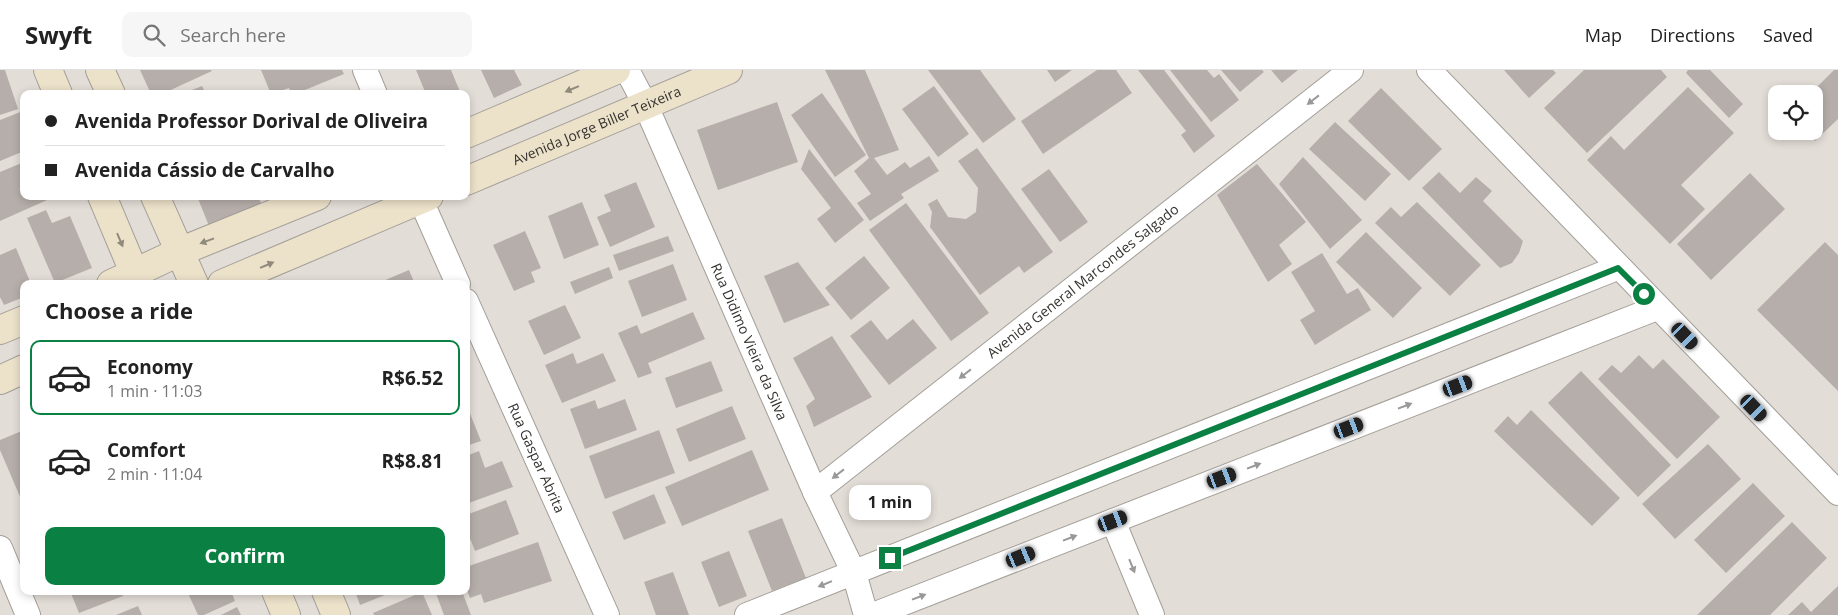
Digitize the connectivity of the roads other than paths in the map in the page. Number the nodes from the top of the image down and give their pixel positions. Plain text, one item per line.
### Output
1 (48, 70) edge
2 (100, 70) edge
3 (364, 70) edge
4 (616, 70) edge
5 (627, 70) edge
6 (728, 70) edge
7 (1352, 70) edge
8 (1429, 70) edge
9 (56, 90) edge
10 (108, 90) edge
11 (373, 90) edge
12 (646, 106) junction
13 (470, 132) edge
14 (470, 179) edge
15 (103, 200) edge
16 (157, 200) edge
17 (307, 200) edge
18 (416, 200) edge
19 (424, 200) edge
20 (179, 252) junction
21 (1618, 268) junction
22 (128, 280) edge
23 (192, 280) edge
24 (231, 280) edge
25 (456, 280) edge
26 (1657, 308) junction
27 (470, 310) edge
28 (20, 322) edge
29 (0, 330) edge
30 (20, 371) edge
31 (0, 380) edge
32 (815, 492) junction
33 (1838, 493) edge
34 (1113, 521) junction
35 (0, 548) edge
36 (854, 572) junction
37 (278, 595) edge
38 (328, 595) edge
39 (28, 615) edge
40 (286, 615) edge
41 (336, 615) edge
42 (607, 615) edge
43 (747, 615) edge
44 (866, 615) edge
45 (873, 615) edge
46 (1152, 615) edge

1 - 9 street
2 - 10 street
3 - 11 street
4 -> 13 street
5 - 12 street, Rua Didimo Vieira da Silva
6 - 12 street, Avenida Jorge Biller Teixeira
7 -> 32 street, Avenida General Marcondes Salgado
8 - 21 street
12 - 14 street, Avenida Jorge Biller Teixeira
12 - 32 street, Rua Didimo Vieira da Silva
15 -> 22 street
16 - 20 street
17 -> 20 street
24 -> 18 street
19 - 25 street
20 - 22 street
20 - 23 street
21 - 26 street
21 - 36 street
26 - 33 street
34 -> 26 street
27 - 42 street, Rua Gaspar Abrita
28 - 29 street
30 - 31 street
32 - 36 street, Rua Didimo Vieira da Silva
45 -> 34 street
34 -> 46 street
35 - 39 street
36 -> 43 street
36 - 44 street, Rua Didimo Vieira da Silva
37 - 40 street
38 - 41 street

